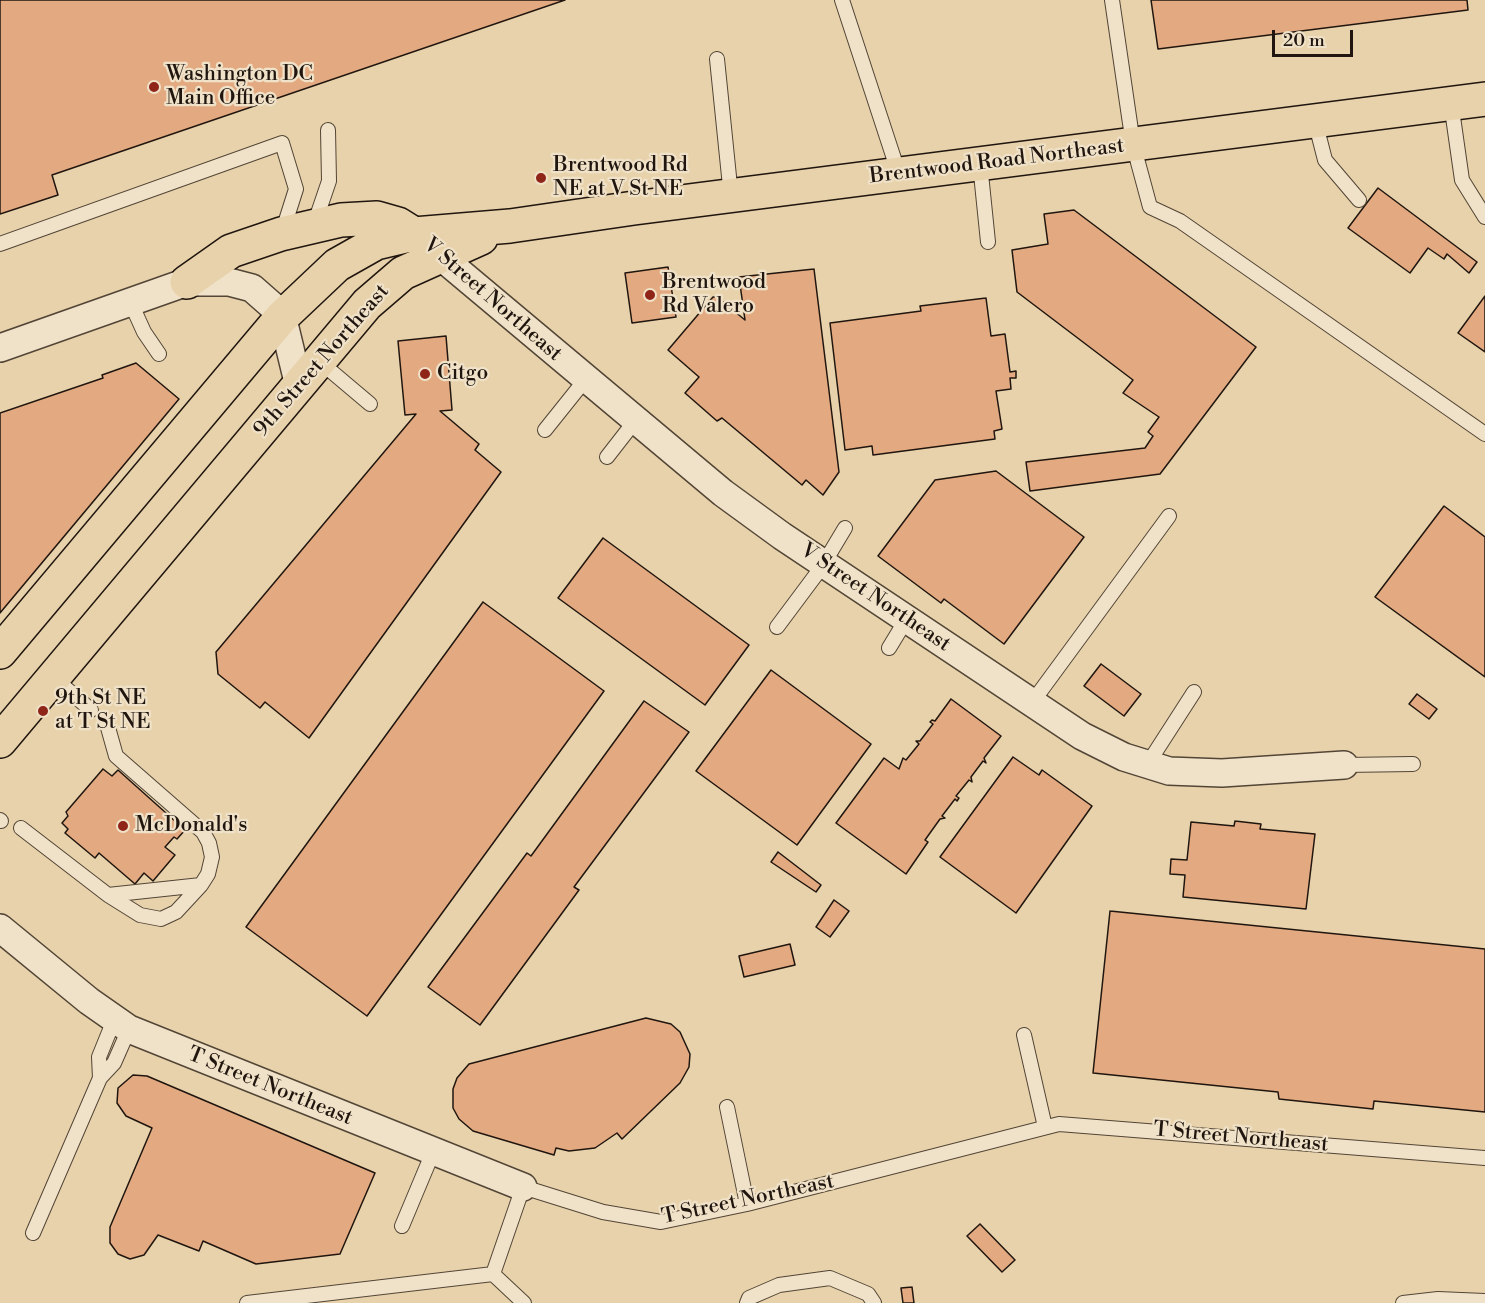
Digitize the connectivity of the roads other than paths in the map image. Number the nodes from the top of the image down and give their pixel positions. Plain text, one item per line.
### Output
1 (842, 0) edge
2 (1112, 0) edge
3 (717, 59) dead end
4 (1485, 99) edge
5 (1451, 103) junction
6 (1315, 121) junction
7 (328, 130) dead end
8 (1133, 144) junction
9 (980, 164) junction
10 (899, 174) junction
11 (731, 196) junction
12 (1359, 200) dead end
13 (1485, 217) edge
14 (314, 226) junction
15 (510, 226) junction
16 (282, 234) junction
17 (414, 234) junction
18 (988, 242) dead end
19 (0, 244) edge
20 (439, 255) junction
21 (187, 282) junction
22 (130, 301) junction
23 (281, 318) junction
24 (0, 348) edge
25 (159, 354) dead end
26 (309, 374) junction
27 (585, 380) junction
28 (370, 404) dead end
29 (635, 421) junction
30 (545, 430) dead end
31 (1485, 434) edge
32 (607, 457) dead end
33 (1169, 516) dead end
34 (845, 528) dead end
35 (823, 564) junction
36 (906, 620) junction
37 (777, 627) dead end
38 (889, 648) dead end
39 (0, 652) edge
40 (53, 677) junction
41 (1194, 692) dead end
42 (1031, 704) junction
43 (92, 710) dead end
44 (107, 724) dead end
45 (0, 741) edge
46 (1413, 764) dead end
47 (1147, 765) junction
48 (1344, 765) joint
49 (21, 828) dead end
50 (201, 885) junction
51 (108, 895) junction
52 (0, 928) edge
53 (121, 1024) junction
54 (1024, 1035) dead end
55 (727, 1107) dead end
56 (1045, 1127) junction
57 (433, 1152) junction
58 (1485, 1158) edge
59 (523, 1187) junction
60 (747, 1204) junction
61 (402, 1227) dead end
62 (33, 1233) dead end
63 (493, 1274) junction
64 (1437, 1301) edge
65 (1485, 1301) edge
66 (247, 1303) edge
67 (524, 1303) edge
68 (747, 1303) edge
69 (874, 1303) edge
70 (1403, 1303) edge

1 - 10 lane
2 - 8 lane
3 - 11 lane
4 - 5 main road, Brentwood Road Northeast
5 - 6 main road, Brentwood Road Northeast
5 - 13 lane
6 - 8 main road, Brentwood Road Northeast
6 - 12 lane
7 - 14 lane
8 - 9 main road, Brentwood Road Northeast
8 - 31 lane
9 - 10 main road, Brentwood Road Northeast
9 - 18 lane
10 - 11 main road, Brentwood Road Northeast
11 - 15 main road, Brentwood Road Northeast
14 - 16 main road
14 - 17 main road
15 - 17 main road
15 - 20 main road, 9th Street Northeast
16 - 19 lane
16 - 21 main road
17 - 20 street, V Street Northeast
17 - 23 main road
20 - 26 main road, 9th Street Northeast
20 - 27 street, V Street Northeast
21 - 22 street
21 - 23 street
22 - 24 street
22 - 25 lane
23 - 26 street
23 - 39 main road
26 - 28 lane
26 - 40 main road, 9th Street Northeast
27 - 29 street, V Street Northeast
27 - 30 lane
29 - 32 lane
29 - 35 street, V Street Northeast
33 - 42 lane
34 - 35 lane
35 - 36 street, V Street Northeast
35 - 37 lane
36 - 38 lane
36 - 42 street, V Street Northeast
40 - 43 lane
40 - 45 main road, 9th Street Northeast
41 - 47 lane
42 - 47 street, V Street Northeast
44 - 50 lane
46 - 48 lane, V Street Northeast
47 - 48 street, V Street Northeast
49 - 51 lane
50 - 51 lane
50 - 51 lane
52 - 53 street, T Street Northeast
53 - 57 street, T Street Northeast
53 - 62 lane
54 - 56 lane
55 - 60 lane
56 - 58 lane, T Street Northeast
56 - 60 lane, T Street Northeast
57 - 59 street, T Street Northeast
57 - 61 lane
59 - 60 lane, T Street Northeast
59 - 63 lane
63 - 66 lane
63 - 67 lane
64 - 65 lane
64 - 70 lane
68 - 69 lane

